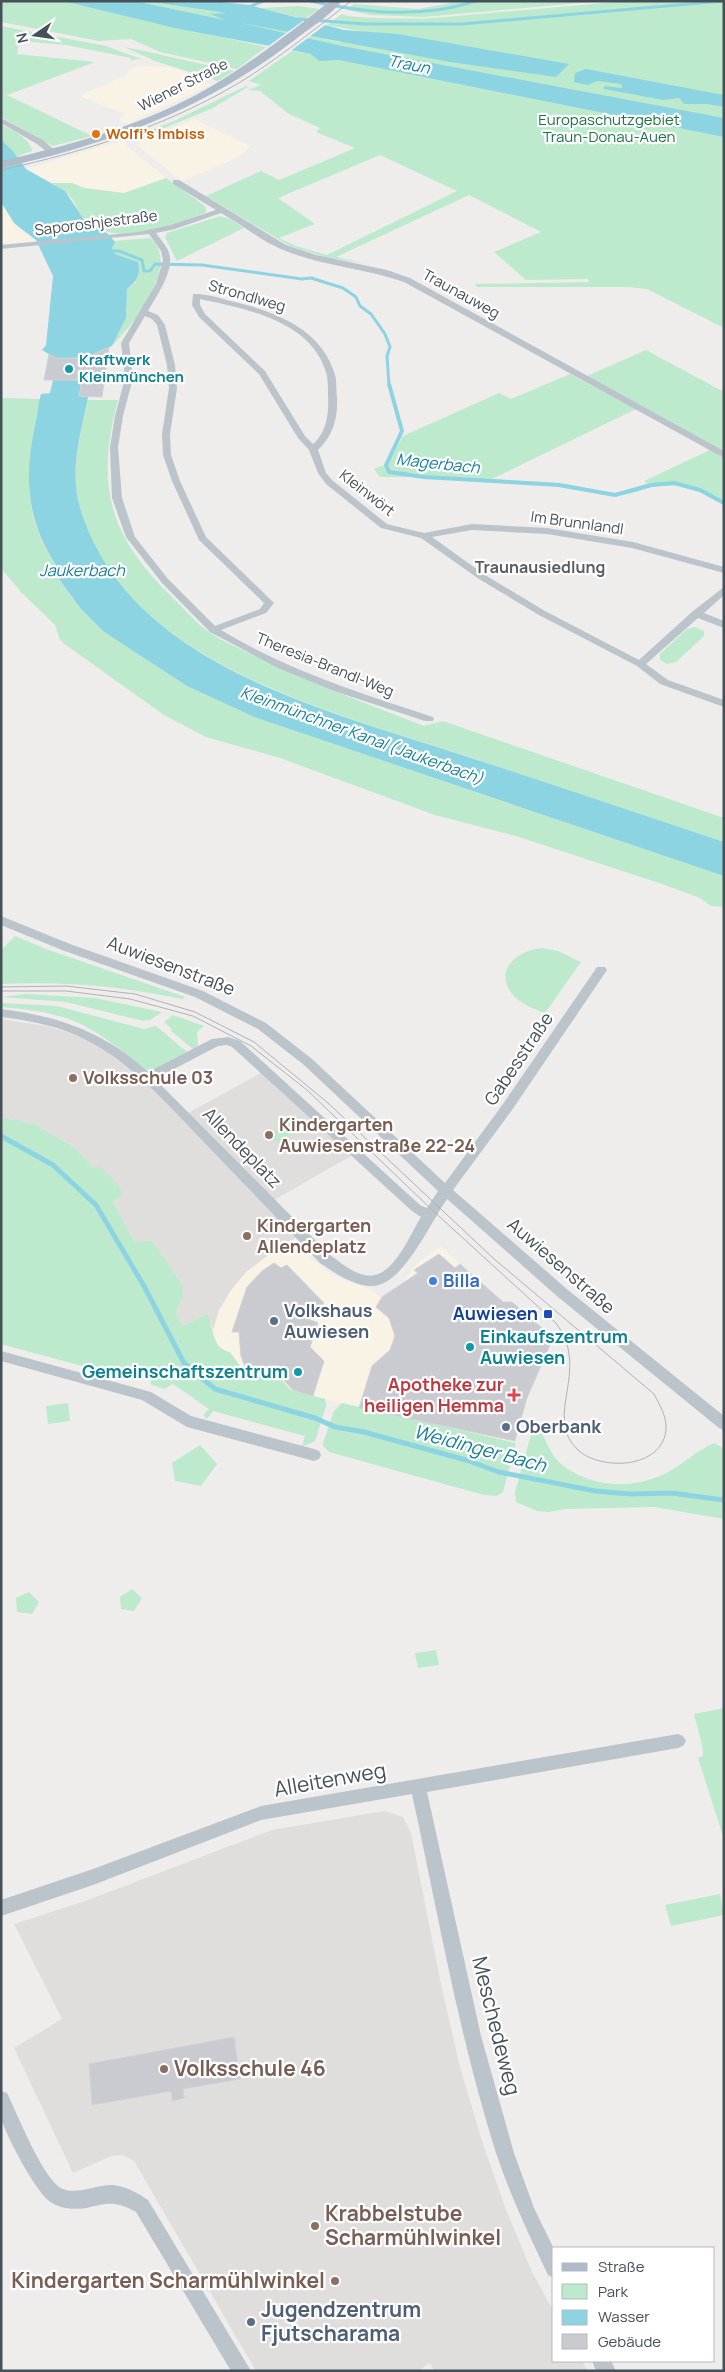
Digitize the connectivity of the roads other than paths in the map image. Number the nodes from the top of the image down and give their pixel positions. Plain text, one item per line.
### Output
1 (337, 2) edge
2 (1, 120) edge
3 (53, 152) junction
4 (1, 165) edge
5 (176, 182) dead end
6 (222, 210) junction
7 (151, 232) junction
8 (1, 247) edge
9 (196, 296) joint
10 (144, 313) junction
11 (313, 449) junction
12 (724, 455) edge
13 (424, 536) junction
14 (724, 570) edge
15 (724, 590) edge
16 (696, 613) junction
17 (724, 625) edge
18 (213, 630) junction
19 (640, 664) junction
20 (724, 704) edge
21 (429, 719) dead end
22 (1, 920) edge
23 (601, 970) dead end
24 (1, 1014) edge
25 (148, 1077) junction
26 (447, 1191) junction
27 (428, 1215) junction
28 (1, 1356) edge
29 (724, 1424) edge
30 (314, 1455) dead end
31 (678, 1741) dead end
32 (418, 1786) junction
33 (1, 1908) edge
34 (1, 2099) edge
35 (552, 2265) edge
36 (242, 2371) edge

1 - 3 main road, Wiener Straße
2 - 3 street
3 - 4 main road, Wiener Straße
5 - 6 street, Traunauweg
6 - 7 street, Saporoshjestraße
6 - 12 street, Traunauweg
7 - 8 street, Saporoshjestraße
7 - 10 street, Theresia-Brandl-Weg
9 - 11 street, Kleinwört
9 - 11 street, Strondlweg
10 - 18 street, Theresia-Brandl-Weg
10 - 18 street
11 - 13 street, Kleinwört
13 - 14 street, Im Brunnlandl
13 - 19 street, Kleinwört
15 - 16 street
16 - 17 street
16 - 19 street
18 - 21 street, Theresia-Brandl-Weg
19 - 20 street, Kleinwört
22 - 26 street, Auwiesenstraße
23 - 26 street, Gabesstraße
24 - 25 street, Allendeplatz
25 - 27 street
25 - 27 street, Allendeplatz
26 - 27 street
26 - 29 street, Auwiesenstraße
28 - 30 street
31 - 32 street, Alleitenweg
32 - 33 street, Alleitenweg
32 - 35 street, Meschedeweg
34 - 36 street

